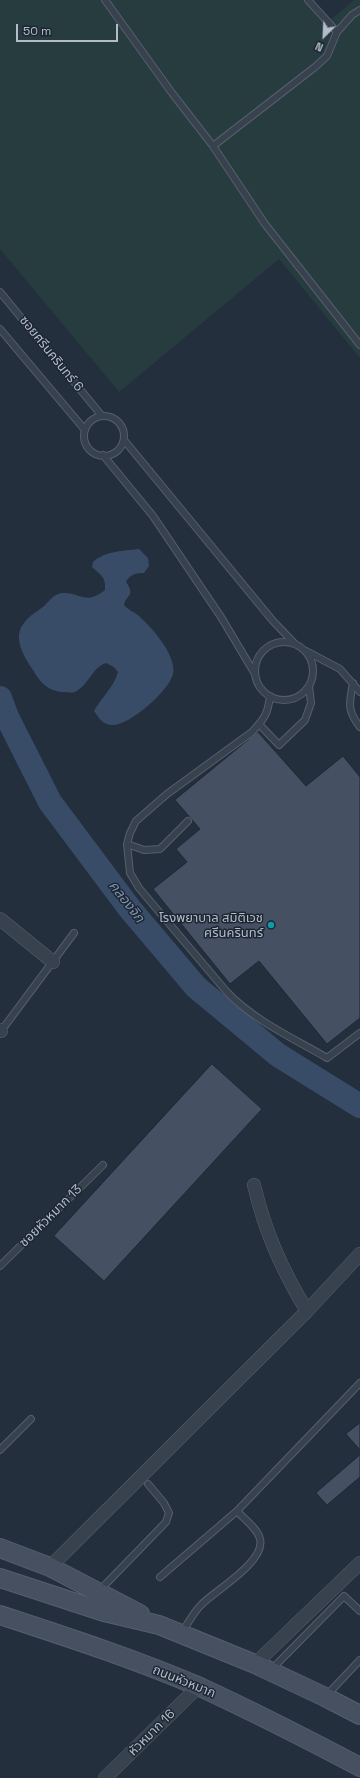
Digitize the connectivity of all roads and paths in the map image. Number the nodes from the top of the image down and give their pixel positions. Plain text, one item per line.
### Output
1 (106, 0) edge
2 (308, 0) edge
3 (360, 10) edge
4 (337, 32) junction
5 (213, 146) junction
6 (0, 292) edge
7 (0, 329) edge
8 (360, 346) edge
9 (102, 416) junction
10 (85, 430) junction
11 (124, 440) junction
12 (104, 455) junction
13 (295, 644) junction
14 (305, 650) junction
15 (255, 674) junction
16 (353, 683) junction
17 (309, 686) junction
18 (360, 692) edge
19 (270, 696) junction
20 (260, 724) junction
21 (360, 727) edge
22 (188, 822) dead end
23 (127, 844) junction
24 (0, 919) edge
25 (74, 933) dead end
26 (53, 962) junction
27 (0, 1031) edge
28 (360, 1033) edge
29 (103, 1165) dead end
30 (254, 1185) dead end
31 (360, 1254) edge
32 (0, 1266) edge
33 (308, 1311) junction
34 (360, 1383) edge
35 (31, 1419) dead end
36 (0, 1450) edge
37 (148, 1484) dead end
38 (237, 1511) junction
39 (0, 1548) edge
40 (360, 1562) edge
41 (50, 1567) junction
42 (160, 1577) dead end
43 (0, 1578) edge
44 (99, 1591) junction
45 (360, 1611) edge
46 (0, 1615) edge
47 (159, 1625) junction
48 (180, 1634) junction
49 (360, 1660) edge
50 (262, 1668) junction
51 (198, 1687) junction
52 (325, 1697) junction
53 (360, 1715) edge
54 (360, 1767) edge
55 (105, 1778) edge

1 - 5 lane
2 - 4 lane
3 - 4 lane
4 - 5 lane
5 - 8 lane
6 - 9 lane, ซอยศรีนครินทร์ 6
7 - 10 lane, ซอยศรีนครินทร์ 6
9 - 10 lane
9 - 11 lane, ซอยศรีนครินทร์ 6
10 - 12 lane, ซอยศรีนครินทร์ 6
11 - 12 lane
11 - 13 lane
12 - 15 lane
13 - 14 lane
13 - 15 lane
14 - 16 lane
14 - 17 lane
15 - 19 lane
16 - 18 lane
16 - 21 lane
17 - 19 lane
17 - 20 lane
19 - 20 lane
20 - 23 lane
22 - 23 lane
23 - 28 lane
24 - 26 street
25 - 26 lane
26 - 27 lane
29 - 32 lane, ซอยหัวหมาก 13
30 - 33 street
31 - 33 street
33 - 41 street
34 - 38 lane
35 - 36 lane
37 - 44 lane
38 - 42 lane
38 - 48 lane
39 - 41 main road
40 - 50 street
41 - 44 main road
43 - 47 main road
44 - 47 main road
45 - 50 lane
46 - 51 main road, ถนนหัวหมาก
47 - 48 main road
48 - 50 main road
49 - 52 lane
50 - 52 main road
51 - 54 main road, ถนนหัวหมาก
51 - 55 street, หัวหมาก 16
52 - 53 main road

